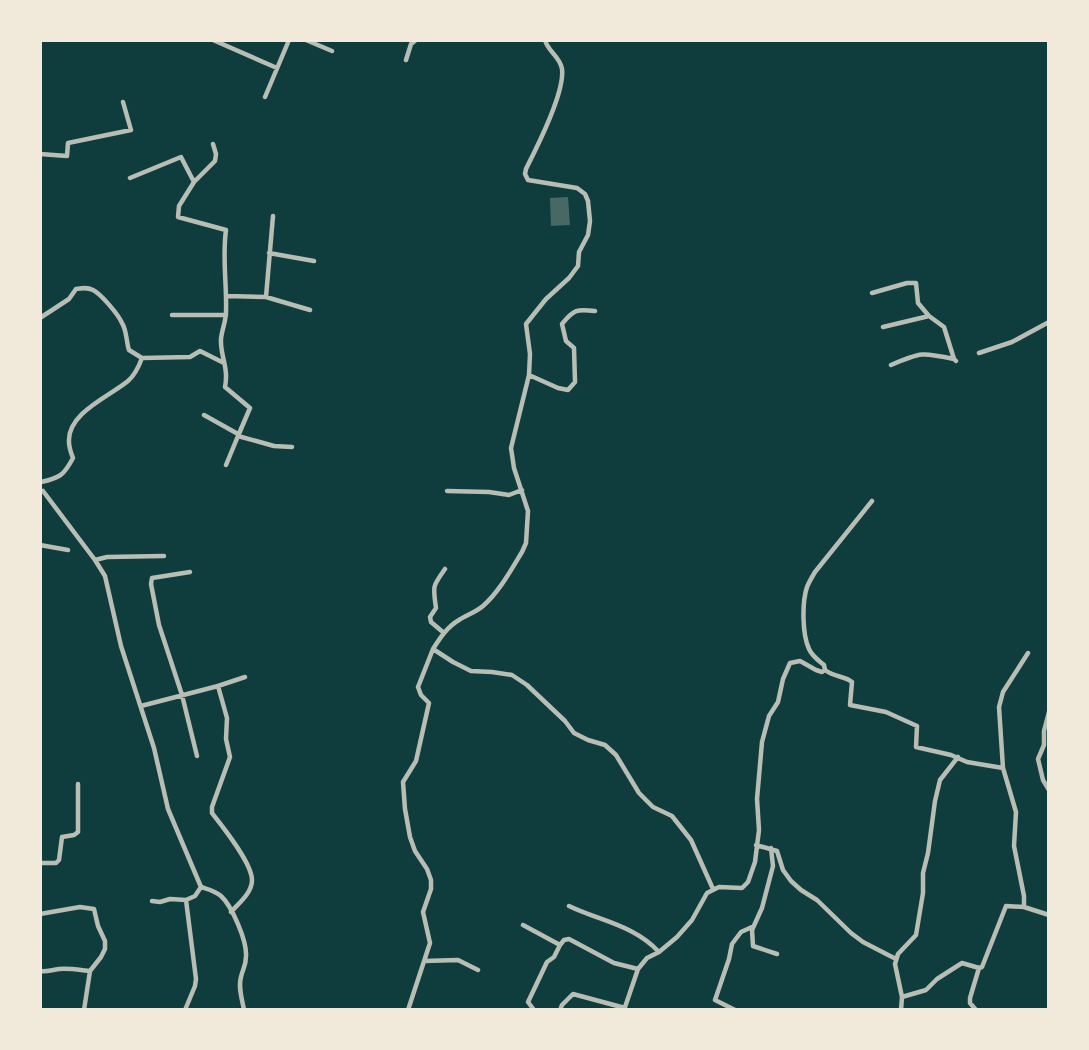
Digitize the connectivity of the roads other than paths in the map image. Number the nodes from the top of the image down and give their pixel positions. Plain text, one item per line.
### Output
1 (213, 40) edge
2 (289, 40) edge
3 (306, 40) edge
4 (416, 40) edge
5 (545, 40) edge
6 (332, 51) dead end
7 (406, 60) dead end
8 (277, 68) junction
9 (265, 97) dead end
10 (123, 102) dead end
11 (214, 144) dead end
12 (40, 154) edge
13 (130, 178) dead end
14 (194, 182) junction
15 (273, 216) dead end
16 (269, 253) junction
17 (314, 261) dead end
18 (873, 293) dead end
19 (226, 296) junction
20 (266, 297) junction
21 (310, 310) dead end
22 (595, 311) dead end
23 (172, 315) dead end
24 (226, 315) junction
25 (929, 316) junction
26 (40, 318) edge
27 (1049, 322) edge
28 (883, 327) dead end
29 (979, 352) dead end
30 (142, 358) junction
31 (224, 363) junction
32 (891, 365) dead end
33 (528, 375) junction
34 (204, 415) dead end
35 (238, 435) junction
36 (292, 447) dead end
37 (226, 465) dead end
38 (41, 481) edge
39 (522, 490) junction
40 (447, 491) dead end
41 (41, 493) edge
42 (872, 501) dead end
43 (40, 545) edge
44 (68, 550) dead end
45 (164, 556) dead end
46 (95, 560) junction
47 (445, 569) dead end
48 (190, 572) dead end
49 (444, 633) junction
50 (433, 649) junction
51 (1028, 653) dead end
52 (824, 670) junction
53 (245, 677) dead end
54 (218, 686) junction
55 (182, 695) junction
56 (141, 706) junction
57 (1049, 712) edge
58 (197, 756) dead end
59 (958, 757) junction
60 (1003, 768) junction
61 (78, 784) dead end
62 (1049, 790) edge
63 (756, 845) junction
64 (771, 848) junction
65 (40, 863) edge
66 (201, 887) junction
67 (713, 889) junction
68 (186, 900) junction
69 (152, 901) dead end
70 (569, 906) dead end
71 (1024, 907) junction
72 (232, 912) junction
73 (40, 914) edge
74 (1049, 915) edge
75 (523, 925) dead end
76 (753, 927) junction
77 (560, 945) junction
78 (659, 952) junction
79 (777, 954) dead end
80 (896, 959) junction
81 (424, 961) junction
82 (979, 968) junction
83 (638, 969) junction
84 (478, 970) dead end
85 (40, 971) edge
86 (90, 971) junction
87 (902, 998) junction
88 (624, 1009) edge
89 (83, 1010) edge
90 (185, 1010) edge
91 (244, 1010) edge
92 (408, 1010) edge
93 (534, 1010) edge
94 (560, 1010) edge
95 (735, 1010) edge
96 (901, 1010) edge
97 (976, 1010) edge

1 - 8 street
2 - 8 street
3 - 6 street
4 - 7 street
5 - 33 street
8 - 9 street
10 - 12 street
11 - 14 street
13 - 14 street
14 - 19 street
15 - 16 street
16 - 17 street
16 - 20 street
18 - 25 street
19 - 20 street
19 - 24 street
20 - 21 street
22 - 33 street
23 - 24 street
24 - 31 street
25 - 28 street
25 - 32 street
26 - 30 street
27 - 29 street
30 - 31 street
30 - 38 street
31 - 35 street
33 - 39 street
34 - 35 street
35 - 36 street
35 - 37 street
38 - 41 street
39 - 40 street
39 - 49 street
41 - 46 street
42 - 52 street
43 - 44 street
45 - 46 street
46 - 56 street
47 - 49 street
48 - 55 street
49 - 50 street
50 - 67 street
50 - 81 street
51 - 60 street
52 - 59 street
52 - 63 street
53 - 54 street
54 - 55 street
54 - 72 street
55 - 56 street
55 - 58 street
56 - 66 street
57 - 62 street
59 - 60 street
59 - 80 street
60 - 71 street
61 - 65 street
63 - 64 street
63 - 67 street
64 - 76 street
64 - 80 street
66 - 68 street
66 - 72 street
67 - 78 street
68 - 69 street
68 - 90 street
70 - 78 street
71 - 74 street
71 - 82 street
72 - 91 street
73 - 86 street
75 - 77 street
76 - 79 street
76 - 95 street
77 - 83 street
77 - 93 street
78 - 83 street
80 - 87 street
81 - 84 street
81 - 92 street
82 - 87 street
82 - 97 street
83 - 88 street
85 - 86 street
86 - 89 street
87 - 96 street
88 - 94 street

